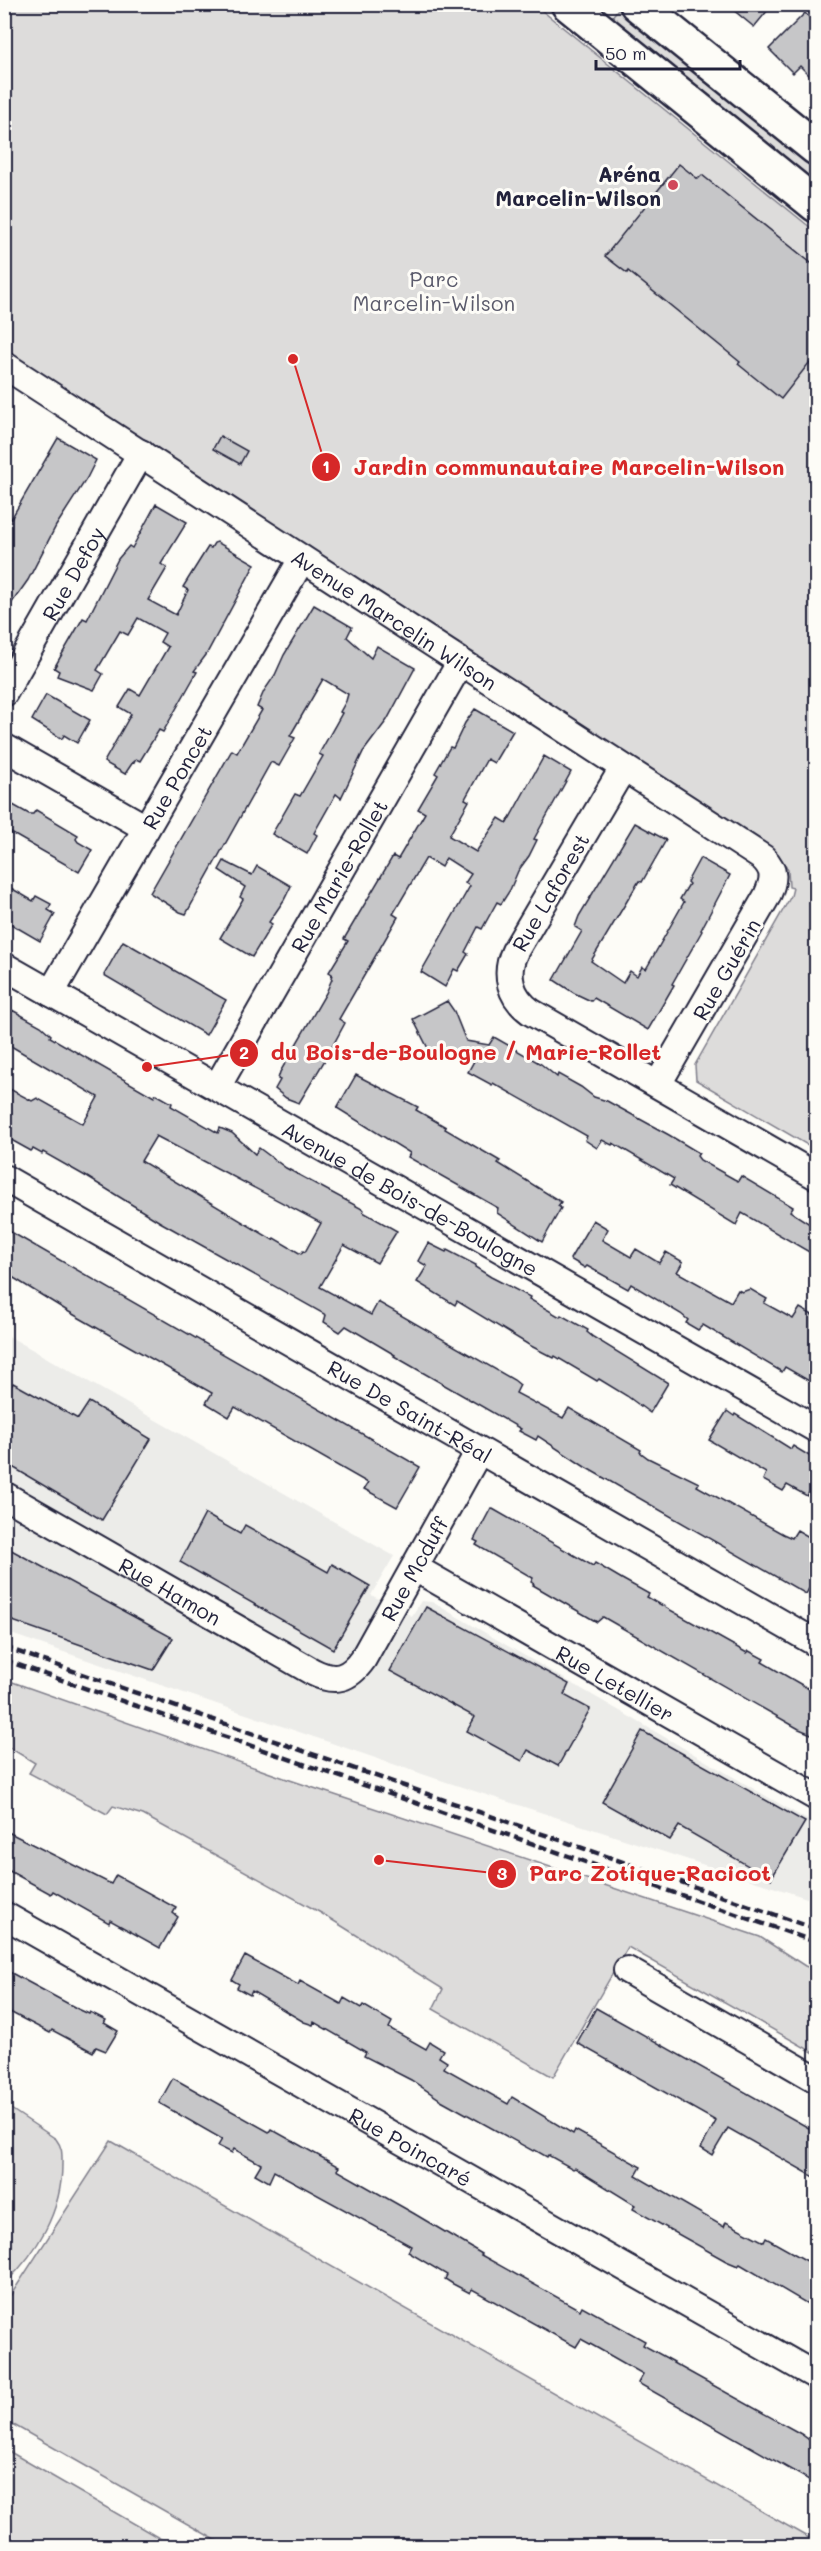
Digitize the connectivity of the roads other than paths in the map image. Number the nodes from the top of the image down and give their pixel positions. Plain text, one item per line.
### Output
1 (637, 4) edge
2 (574, 6) edge
3 (816, 148) edge
4 (816, 205) edge
5 (4, 365) edge
6 (141, 453) junction
7 (302, 559) junction
8 (460, 663) junction
9 (4, 693) edge
10 (4, 747) edge
11 (623, 768) junction
12 (146, 828) junction
13 (773, 883) joint
14 (4, 966) edge
15 (51, 993) junction
16 (658, 1084) junction
17 (217, 1087) junction
18 (816, 1176) edge
19 (4, 1178) edge
20 (816, 1429) edge
21 (479, 1451) junction
22 (4, 1495) edge
23 (415, 1568) junction
24 (816, 1644) edge
25 (340, 1679) joint
26 (816, 1797) edge
27 (4, 1915) edge
28 (627, 1970) dead end
29 (816, 2079) edge
30 (815, 2373) edge

1 - 3 main road
2 - 4 main road
5 - 6 street, Avenue Marcelin Wilson
6 - 7 street, Avenue Marcelin Wilson
6 - 9 street, Rue Defoy
7 - 8 street, Avenue Marcelin Wilson
7 - 12 street, Rue Poncet
8 - 11 street, Avenue Marcelin Wilson
8 - 17 street, Rue Marie-Rollet
10 - 12 street
11 - 13 street, Avenue Marcelin Wilson
11 - 16 street, Rue Laforest
12 - 15 street, Rue Poncet
13 - 16 street, Rue Guérin
14 - 15 street, Avenue de Bois-de-Boulogne
15 - 17 street, Avenue de Bois-de-Boulogne
16 - 18 street, Rue Laforest
17 - 20 street, Avenue de Bois-de-Boulogne
19 - 21 street, Rue De Saint-Réal
21 - 23 street, Rue Mcduff
21 - 24 street, Rue De Saint-Réal
22 - 25 street, Rue Hamon
23 - 25 street, Rue Mcduff
23 - 26 street, Rue Letellier
27 - 30 street, Rue Poincaré
28 - 29 street

